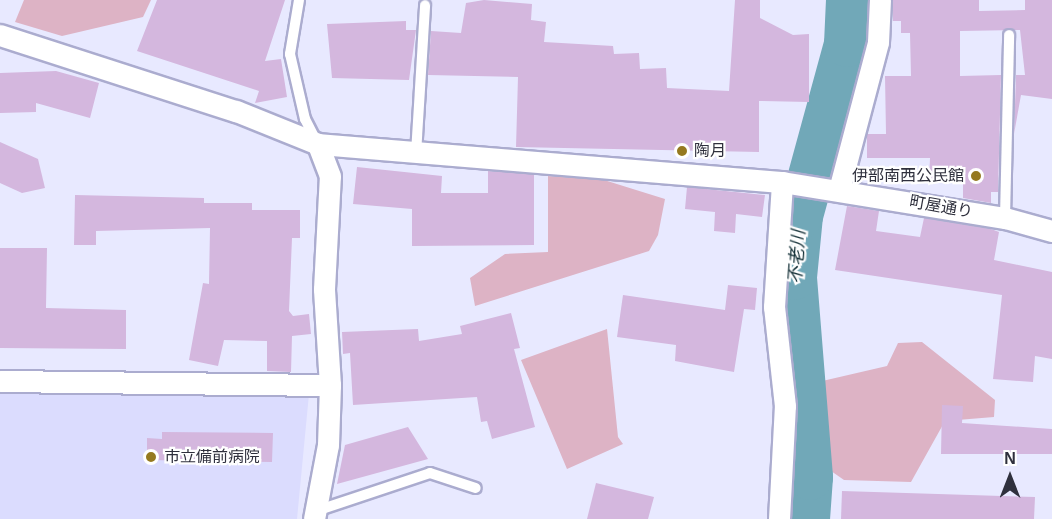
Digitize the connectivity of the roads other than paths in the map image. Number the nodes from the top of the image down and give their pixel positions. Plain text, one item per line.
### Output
1 (299, 0) edge
2 (880, 0) edge
3 (425, 6) dead end
4 (0, 35) edge
5 (1009, 36) dead end
6 (318, 144) junction
7 (416, 154) junction
8 (782, 182) junction
9 (834, 189) junction
10 (1005, 218) junction
11 (1052, 231) edge
12 (0, 381) edge
13 (330, 385) junction
14 (476, 488) dead end
15 (315, 515) edge
16 (779, 519) edge

1 - 6 lane
2 - 9 street
3 - 7 lane
4 - 6 street, 町屋通り
5 - 10 lane
6 - 7 street, 町屋通り
6 - 13 street
7 - 8 street, 町屋通り
8 - 9 street, 町屋通り
8 - 16 street
9 - 10 street, 町屋通り
10 - 11 street, 町屋通り
12 - 13 street
13 - 15 street
14 - 15 lane

